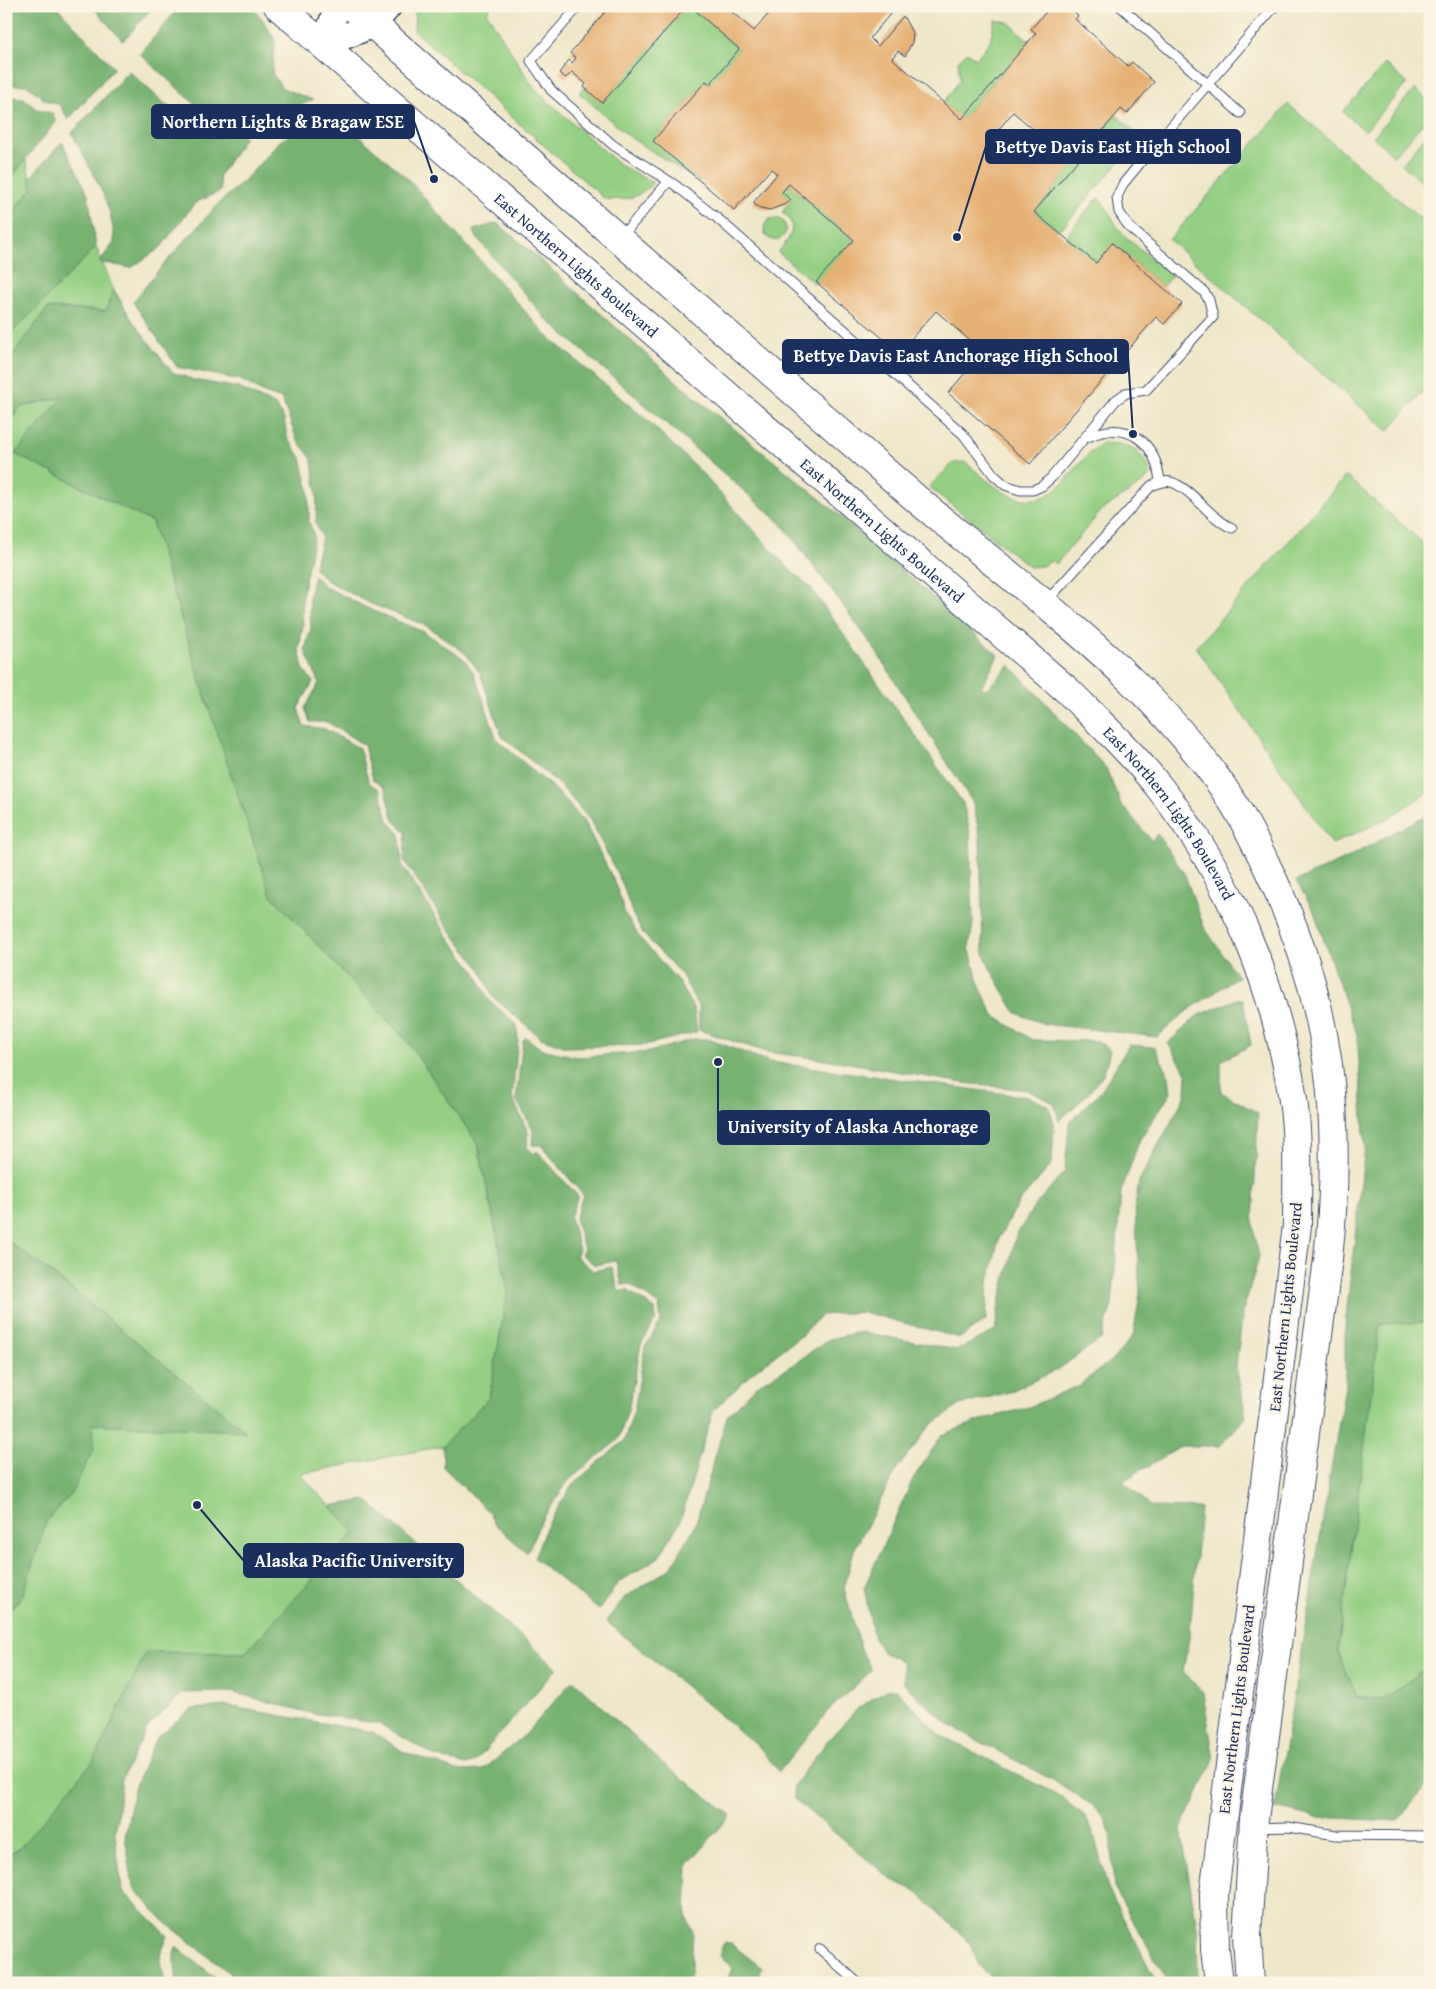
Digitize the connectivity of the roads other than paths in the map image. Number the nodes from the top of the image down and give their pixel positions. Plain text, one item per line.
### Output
1 (278, 6) edge
2 (338, 6) edge
3 (352, 6) edge
4 (579, 6) edge
5 (1120, 6) edge
6 (1275, 6) edge
7 (381, 16) edge
8 (323, 45) junction
9 (1208, 85) junction
10 (1240, 113) dead end
11 (669, 182) junction
12 (619, 239) junction
13 (1084, 439) junction
14 (1160, 482) junction
15 (1232, 528) dead end
16 (1044, 604) junction
17 (1254, 1828) junction
18 (1430, 1836) edge
19 (820, 1949) dead end
20 (858, 1983) edge
21 (1220, 1983) edge
22 (1250, 1983) edge

1 - 8 main road, East Northern Lights Boulevard
2 - 8 main road
3 - 7 main road, East Northern Lights Boulevard
4 - 11 lane
5 - 9 lane
6 - 9 lane
7 - 8 main road
7 - 12 main road, East Northern Lights Boulevard
8 - 21 main road, East Northern Lights Boulevard
9 - 10 lane
9 - 13 lane
11 - 12 lane
11 - 13 lane
12 - 16 main road, East Northern Lights Boulevard
13 - 14 lane
14 - 15 lane
14 - 16 lane
16 - 17 main road, East Northern Lights Boulevard
17 - 18 lane
17 - 22 main road, East Northern Lights Boulevard
19 - 20 lane

